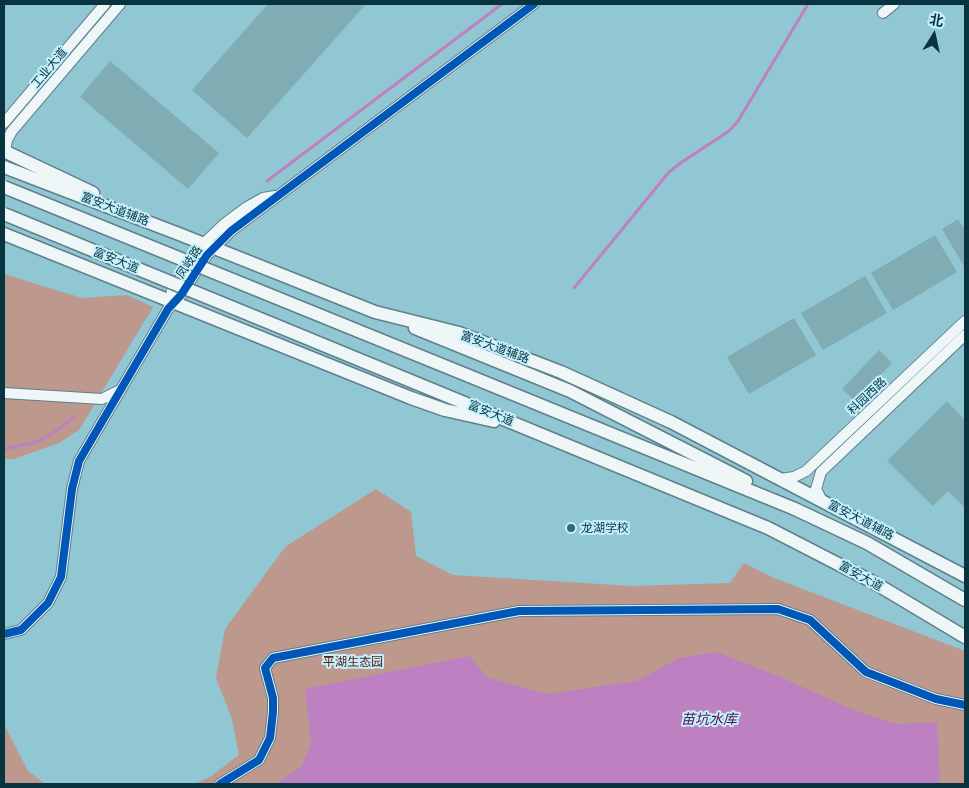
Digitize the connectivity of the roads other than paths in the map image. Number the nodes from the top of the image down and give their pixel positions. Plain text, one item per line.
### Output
1 (105, 4) edge
2 (120, 4) edge
3 (534, 4) edge
4 (894, 4) edge
5 (883, 13) dead end
6 (4, 123) edge
7 (4, 151) edge
8 (4, 167) edge
9 (4, 187) edge
10 (4, 214) edge
11 (4, 234) edge
12 (179, 234) junction
13 (208, 245) junction
14 (170, 305) junction
15 (375, 312) junction
16 (965, 321) edge
17 (965, 335) edge
18 (118, 390) junction
19 (4, 393) edge
20 (528, 428) junction
21 (781, 479) junction
22 (821, 499) junction
23 (835, 527) junction
24 (965, 576) edge
25 (965, 600) edge
26 (4, 634) edge
27 (965, 637) edge
28 (965, 705) edge
29 (220, 784) edge

1 - 6 street, 工业大道
2 - 7 street, 工业大道
3 - 13 street, 凤岐路
4 - 5 street
7 - 12 main road
8 - 12 main road, 富安大道辅路
9 - 23 main road, 富安大道, bridge
10 - 20 main road, 富安大道, bridge
11 - 14 main road
12 - 13 main road, 富安大道辅路
13 - 14 street, 凤岐路
13 - 15 main road, 富安大道辅路
14 - 18 street, 凤岐路
14 - 20 main road
15 - 21 main road, 富安大道辅路
15 - 23 main road
16 - 21 street, 科园西路
17 - 22 street, 科园西路
18 - 19 street
18 - 26 street, 凤岐路
20 - 27 main road, 富安大道
21 - 22 main road, 富安大道辅路
22 - 24 main road, 富安大道辅路
23 - 25 main road, 富安大道
28 - 29 street

